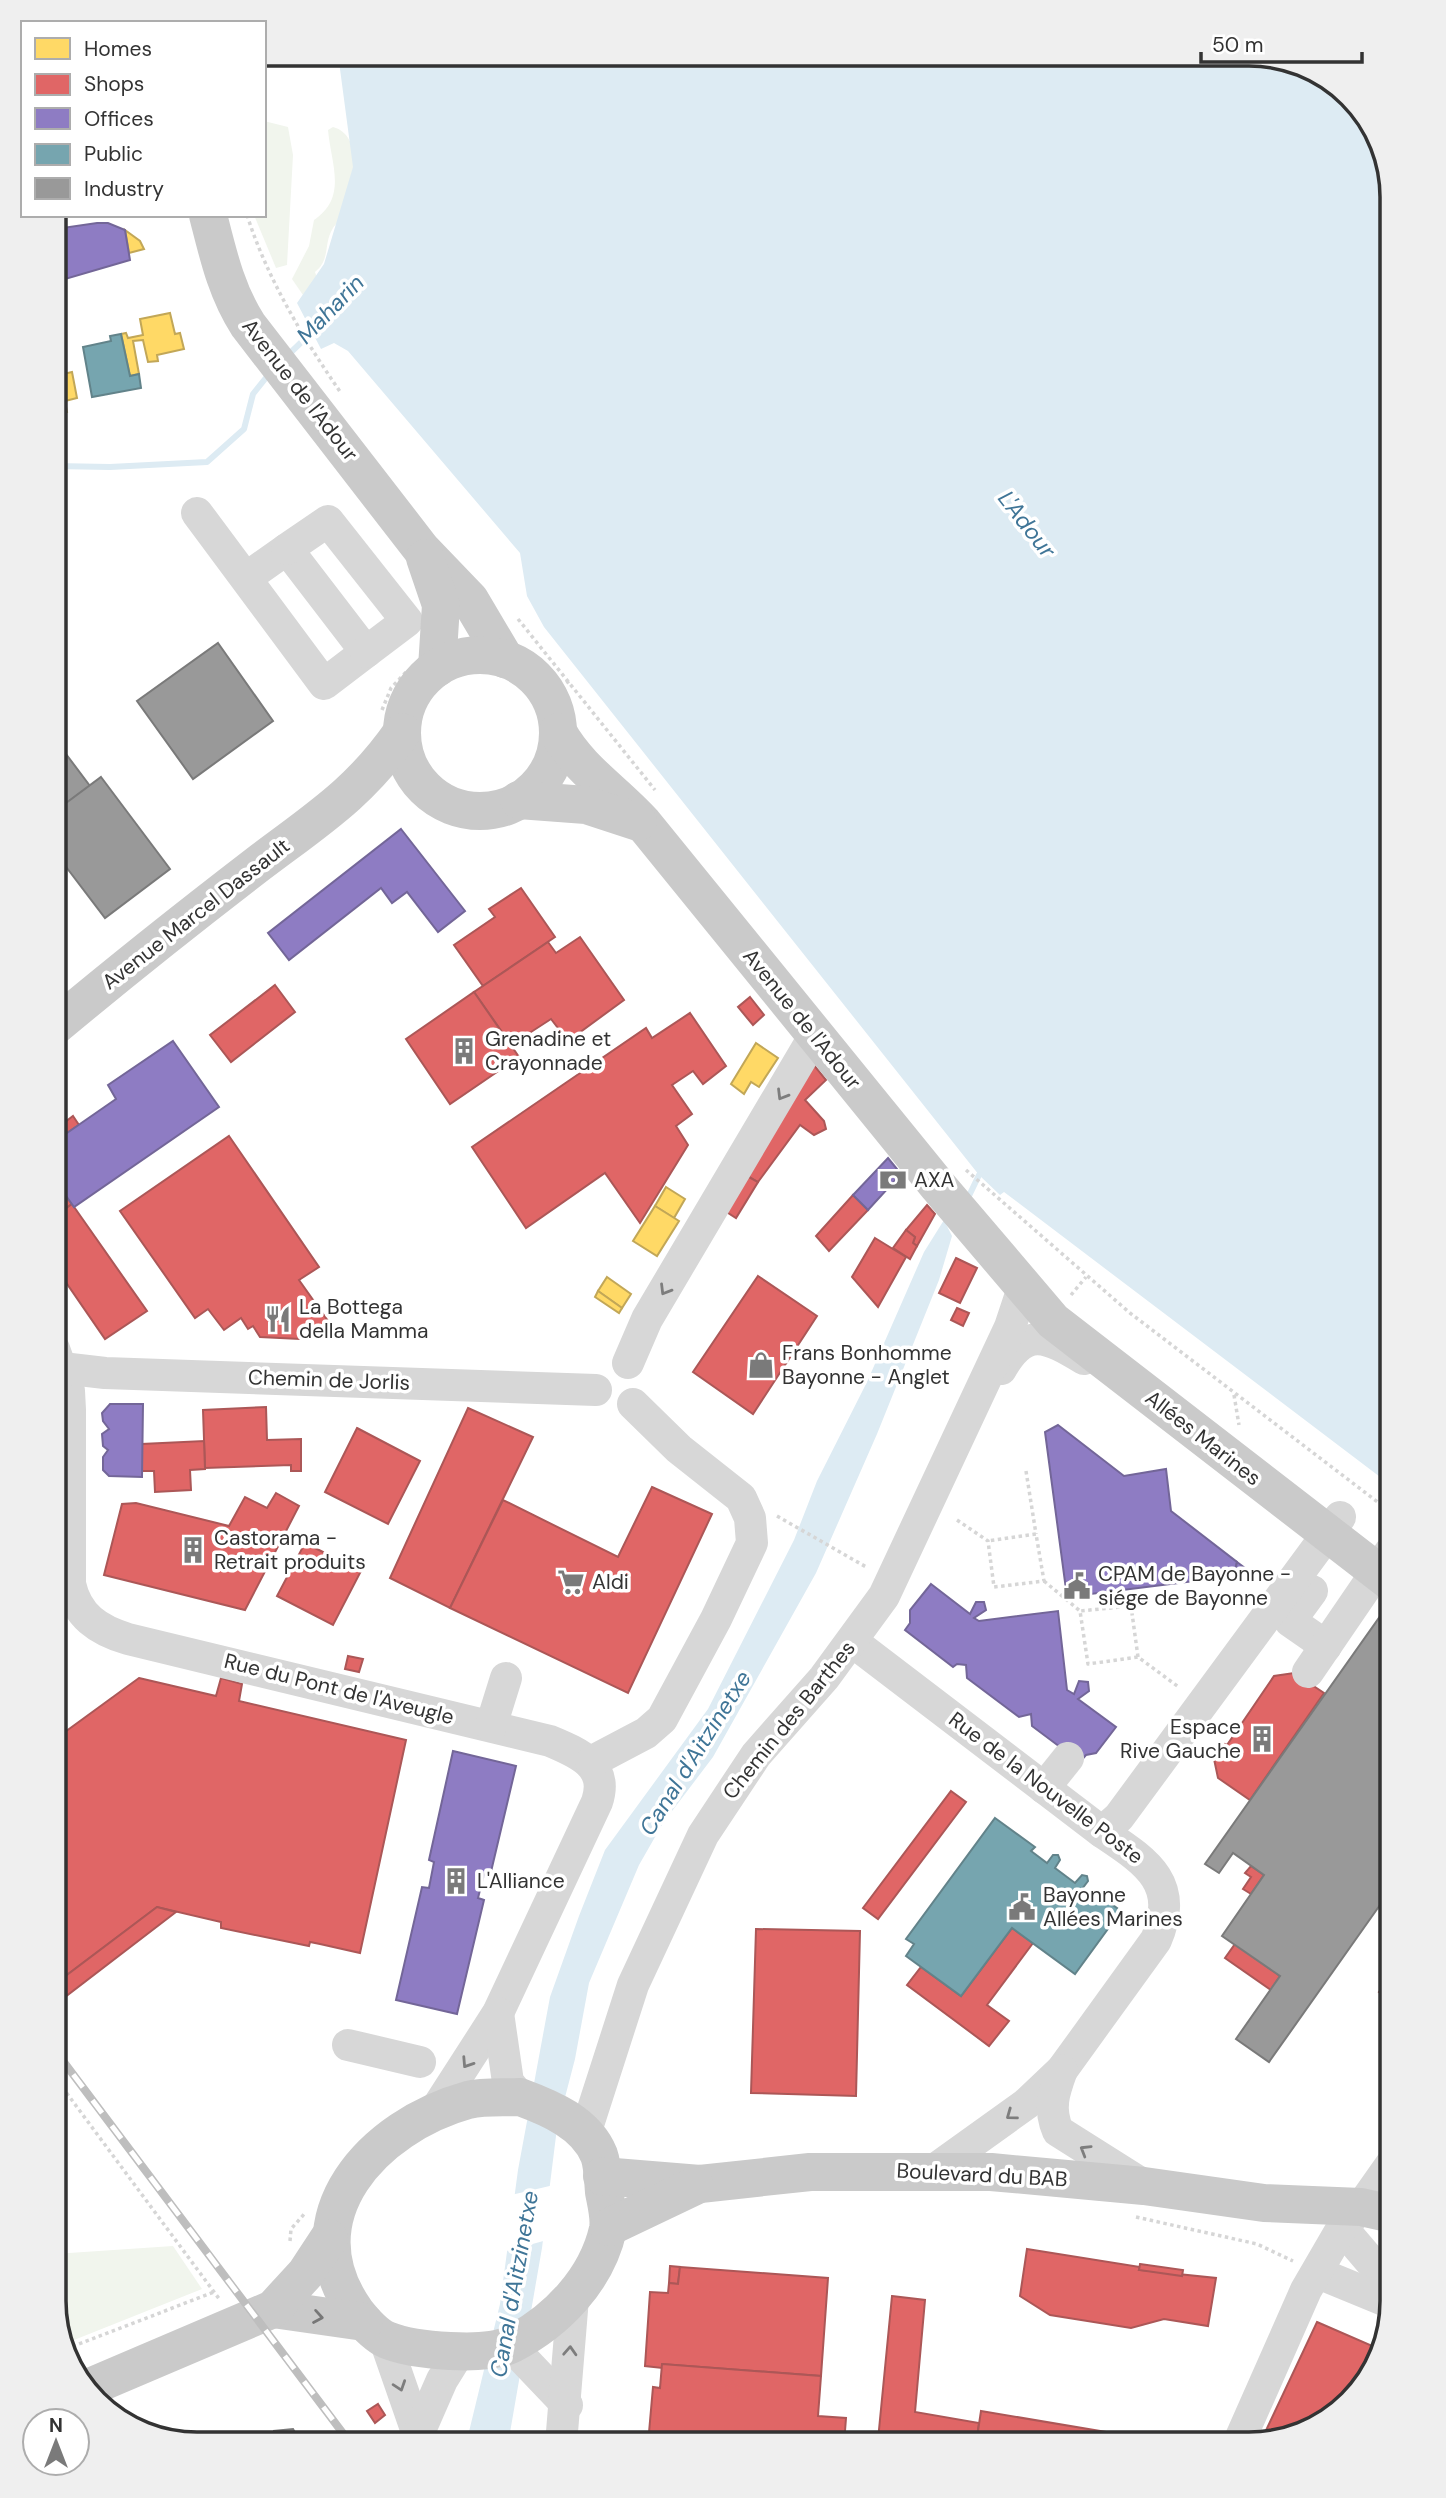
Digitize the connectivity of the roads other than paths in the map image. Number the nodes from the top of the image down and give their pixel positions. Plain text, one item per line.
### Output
1 (209, 217) edge
2 (197, 513) dead end
3 (287, 549) junction
4 (422, 550) junction
5 (246, 578) junction
6 (366, 652) junction
7 (505, 659) junction
8 (437, 668) junction
9 (391, 723) junction
10 (558, 733) junction
11 (424, 787) junction
12 (519, 800) junction
13 (340, 804) junction
14 (652, 811) junction
15 (67, 1018) edge
16 (815, 1035) junction
17 (967, 1199) joint
18 (1024, 1285) junction
19 (66, 1361) edge
20 (628, 1363) junction
21 (66, 1383) edge
22 (596, 1390) junction
23 (633, 1404) junction
24 (1164, 1408) junction
25 (66, 1412) edge
26 (964, 1426) junction
27 (66, 1522) edge
28 (1334, 1525) junction
29 (1380, 1559) edge
30 (1380, 1575) edge
31 (1312, 1591) dead end
32 (853, 1642) junction
33 (1326, 1646) junction
34 (1308, 1672) dead end
35 (506, 1678) dead end
36 (491, 1726) junction
37 (1068, 1758) dead end
38 (591, 1762) junction
39 (1044, 1788) junction
40 (1102, 1832) junction
41 (498, 2013) junction
42 (348, 2045) dead end
43 (421, 2062) dead end
44 (1062, 2070) junction
45 (520, 2097) junction
46 (435, 2111) junction
47 (571, 2123) junction
48 (934, 2170) junction
49 (602, 2176) junction
50 (700, 2184) junction
51 (1380, 2187) edge
52 (1137, 2201) junction
53 (1365, 2216) edge
54 (609, 2227) junction
55 (1380, 2230) edge
56 (329, 2238) junction
57 (1380, 2265) edge
58 (1318, 2273) junction
59 (573, 2298) junction
60 (1380, 2298) edge
61 (273, 2309) junction
62 (374, 2331) junction
63 (510, 2345) junction
64 (460, 2351) junction
65 (95, 2383) edge
66 (566, 2405) junction
67 (412, 2431) edge
68 (419, 2431) edge
69 (563, 2431) edge
70 (1243, 2432) edge

1 - 4 main road, Avenue de l'Adour
2 - 5 street
3 - 5 street
3 - 6 street
3 - 6 street
4 - 7 main road, Avenue de l'Adour
4 - 8 main road, Avenue de l'Adour
5 - 6 street
7 - 8 main road
7 - 10 main road
8 - 9 main road
9 - 11 main road
9 - 13 main road, Avenue Marcel Dassault
10 - 12 main road
10 - 14 main road, Avenue de l'Adour
11 - 12 main road
11 - 13 main road, Avenue Marcel Dassault
12 - 14 main road
13 - 15 main road, Avenue Marcel Dassault
14 - 16 main road, Avenue de l'Adour
16 - 17 main road, Avenue de l'Adour
16 -> 20 street
17 - 18 main road, Allées Marines
18 - 24 main road, Allées Marines
18 - 26 street, Chemin des Barthes
18 - 28 main road, Allées Marines
19 - 22 street, Chemin de Jorlis
20 - 22 street
20 - 23 street
21 - 25 street, Rue du Pont de l'Aveugle
22 - 23 street
23 - 38 street
24 - 26 street, Chemin des Barthes
24 - 28 main road, Allées Marines
26 - 32 street, Chemin des Barthes
27 - 36 street, Rue du Pont de l'Aveugle
28 - 29 main road, Allées Marines
28 - 40 street
30 - 33 street
31 - 33 street
32 - 39 street, Rue de la Nouvelle Poste
32 - 47 street, Chemin des Barthes
33 - 34 street
35 - 36 street
36 - 38 street, Rue du Pont de l'Aveugle
37 - 39 street
38 - 41 street
39 - 40 street, Rue de la Nouvelle Poste
40 - 44 street, Rue de la Nouvelle Poste
41 - 45 street
41 -> 46 street
42 - 43 street
44 -> 48 street, Rue de la Nouvelle Poste
52 -> 44 street, Rue de la Nouvelle Poste
45 - 46 main road
45 - 47 main road
46 - 56 main road
47 - 49 main road
48 - 50 main road, Boulevard du BAB
48 - 52 main road, Boulevard du BAB
49 - 50 main road, Boulevard du BAB
49 - 54 main road
50 - 54 main road, Boulevard du BAB
51 - 53 street
52 - 53 main road, Boulevard du BAB
53 - 55 main road, Boulevard du BAB
53 - 57 street
53 - 58 street
54 - 59 main road
56 - 61 main road
56 - 62 main road
58 - 60 street
58 - 70 street
59 - 63 main road
66 -> 59 street
61 -> 62 main road
61 - 65 main road
62 - 64 main road
62 -> 67 street
63 - 64 main road
63 - 66 street
64 - 68 street
66 - 69 street

